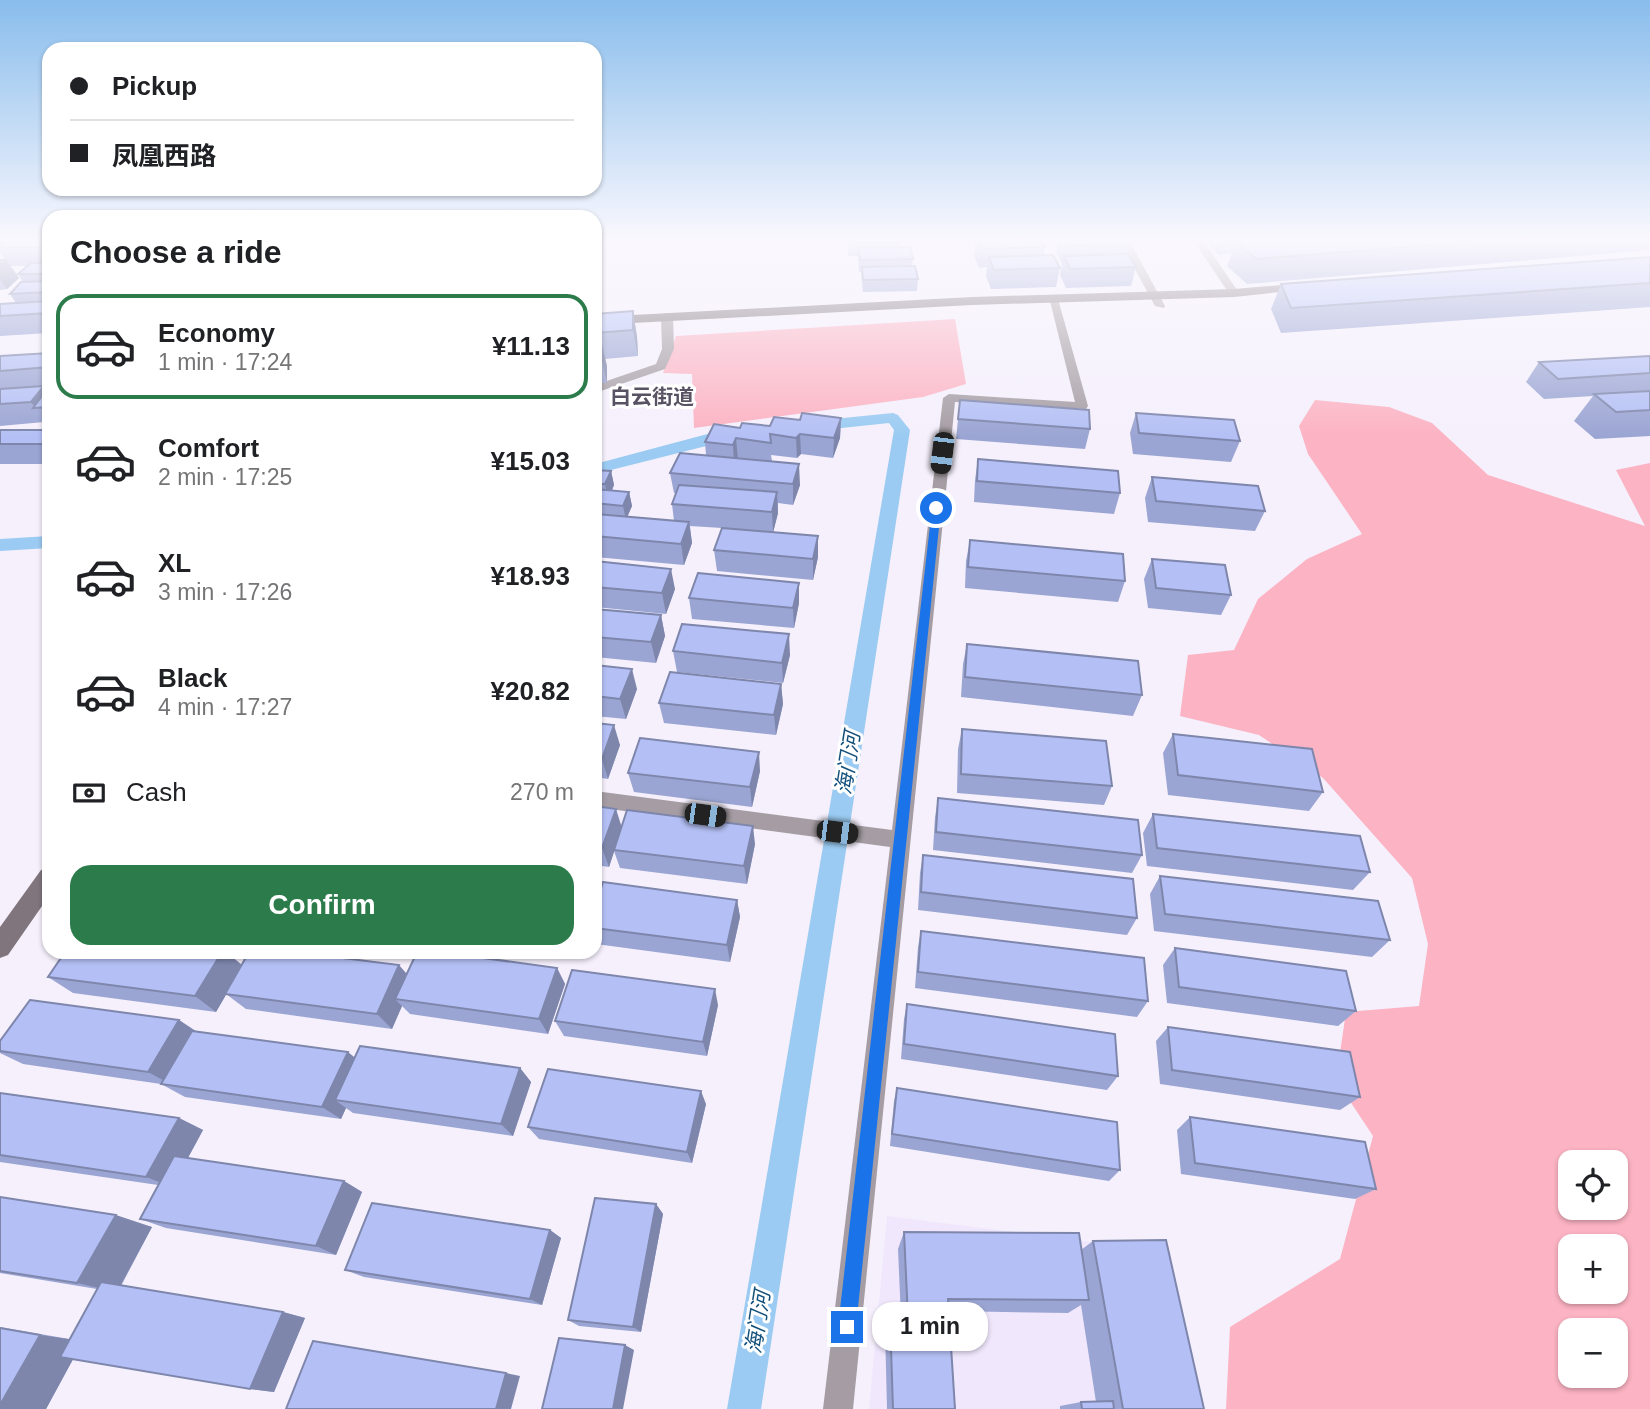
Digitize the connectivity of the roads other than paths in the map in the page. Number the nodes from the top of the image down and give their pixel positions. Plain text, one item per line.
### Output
1 (1016, 306) edge
2 (1054, 306) edge
3 (602, 321) edge
4 (667, 322) junction
5 (602, 331) edge
6 (602, 387) edge
7 (602, 800) edge
8 (894, 839) junction
9 (42, 887) edge
10 (0, 947) edge
11 (838, 1409) edge

1 - 4 main road
2 - 8 street
3 - 4 main road
4 - 5 main road
4 - 6 street
7 - 8 street
8 - 11 street
9 - 10 main road

